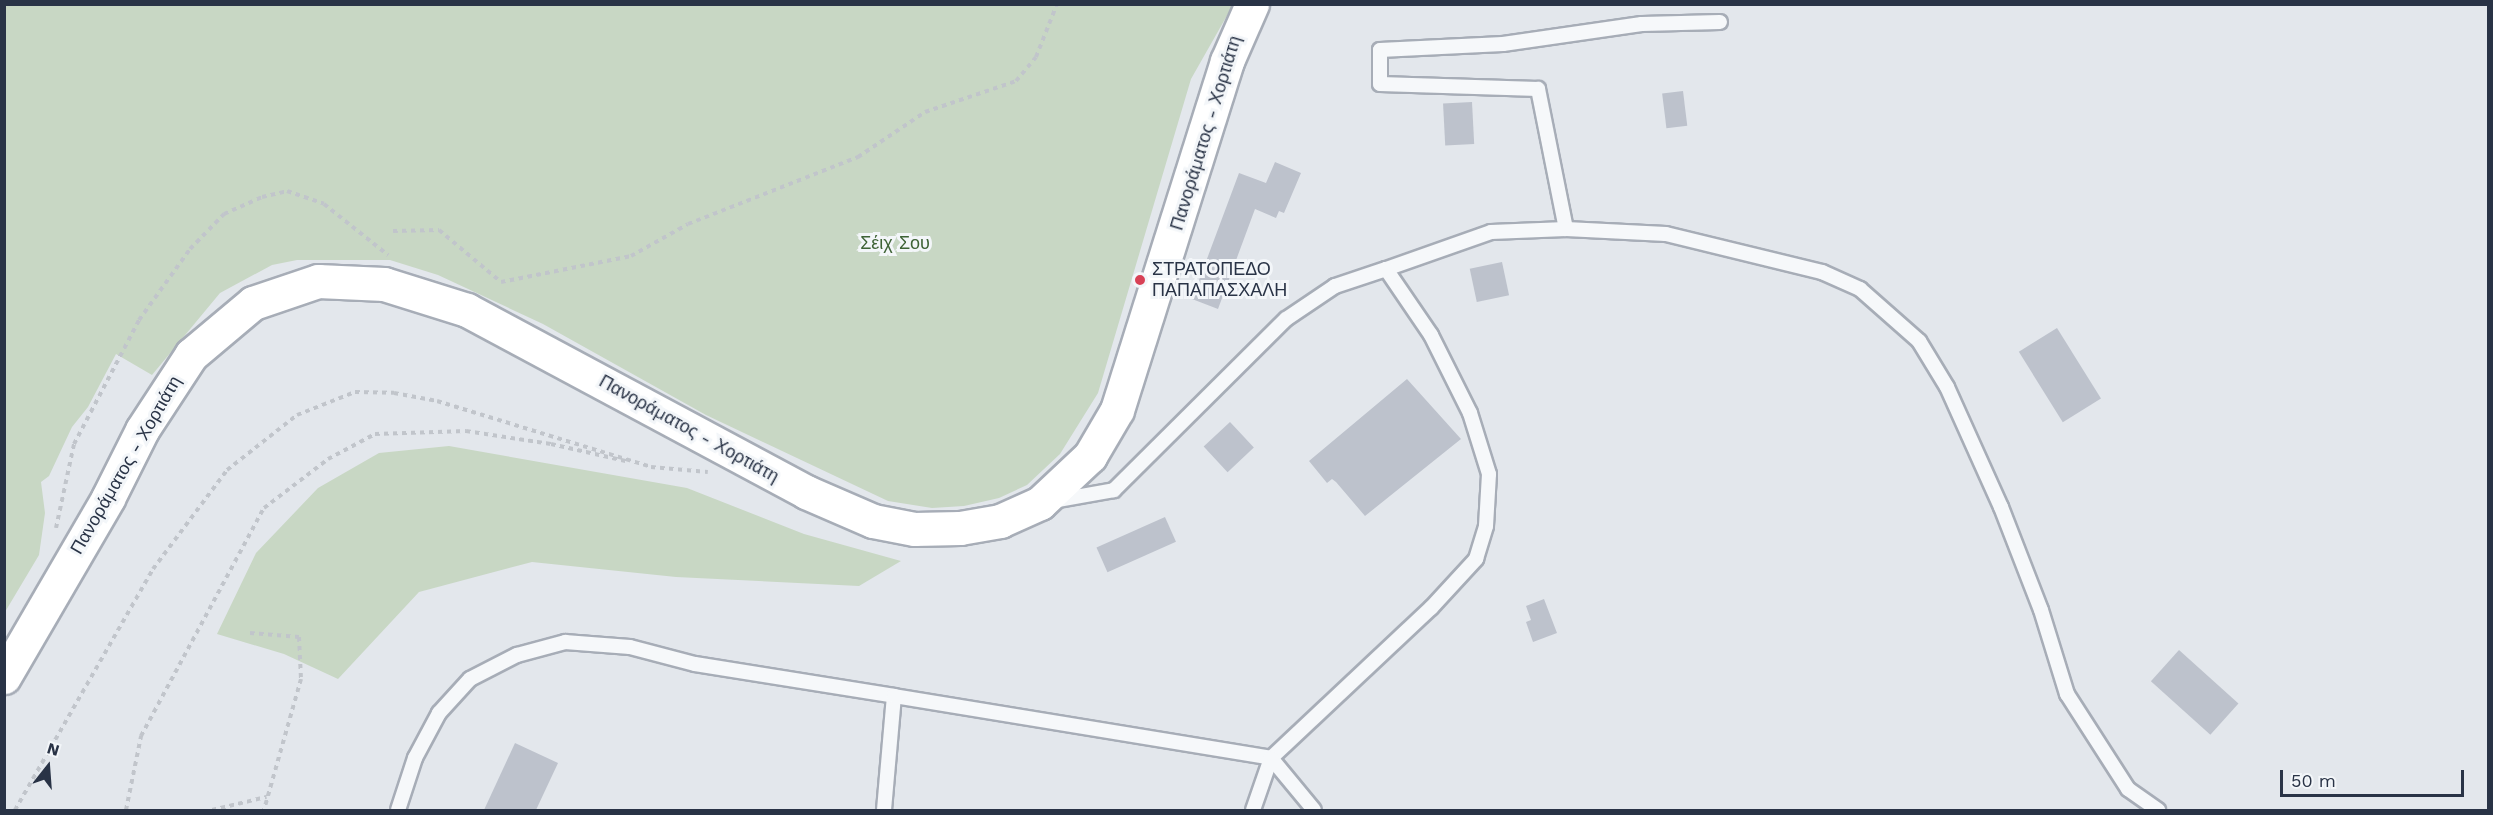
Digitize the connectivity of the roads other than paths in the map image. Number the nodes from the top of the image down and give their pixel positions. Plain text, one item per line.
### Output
1 (1252, 4) edge
2 (1720, 22) dead end
3 (1566, 229) junction
4 (1386, 269) junction
5 (1040, 503) junction
6 (4, 677) edge
7 (894, 696) junction
8 (1270, 758) junction
9 (398, 810) edge
10 (884, 810) edge
11 (1253, 810) edge
12 (1314, 810) edge
13 (2158, 810) edge

1 - 5 main road, Πανοράματος - Χορτιάτη
2 - 3 lane
3 - 4 lane
3 - 13 lane
4 - 5 lane
4 - 8 lane
5 - 6 main road, Πανοράματος - Χορτιάτη
7 - 8 lane
7 - 9 lane
7 - 10 lane
8 - 11 lane
8 - 12 lane

